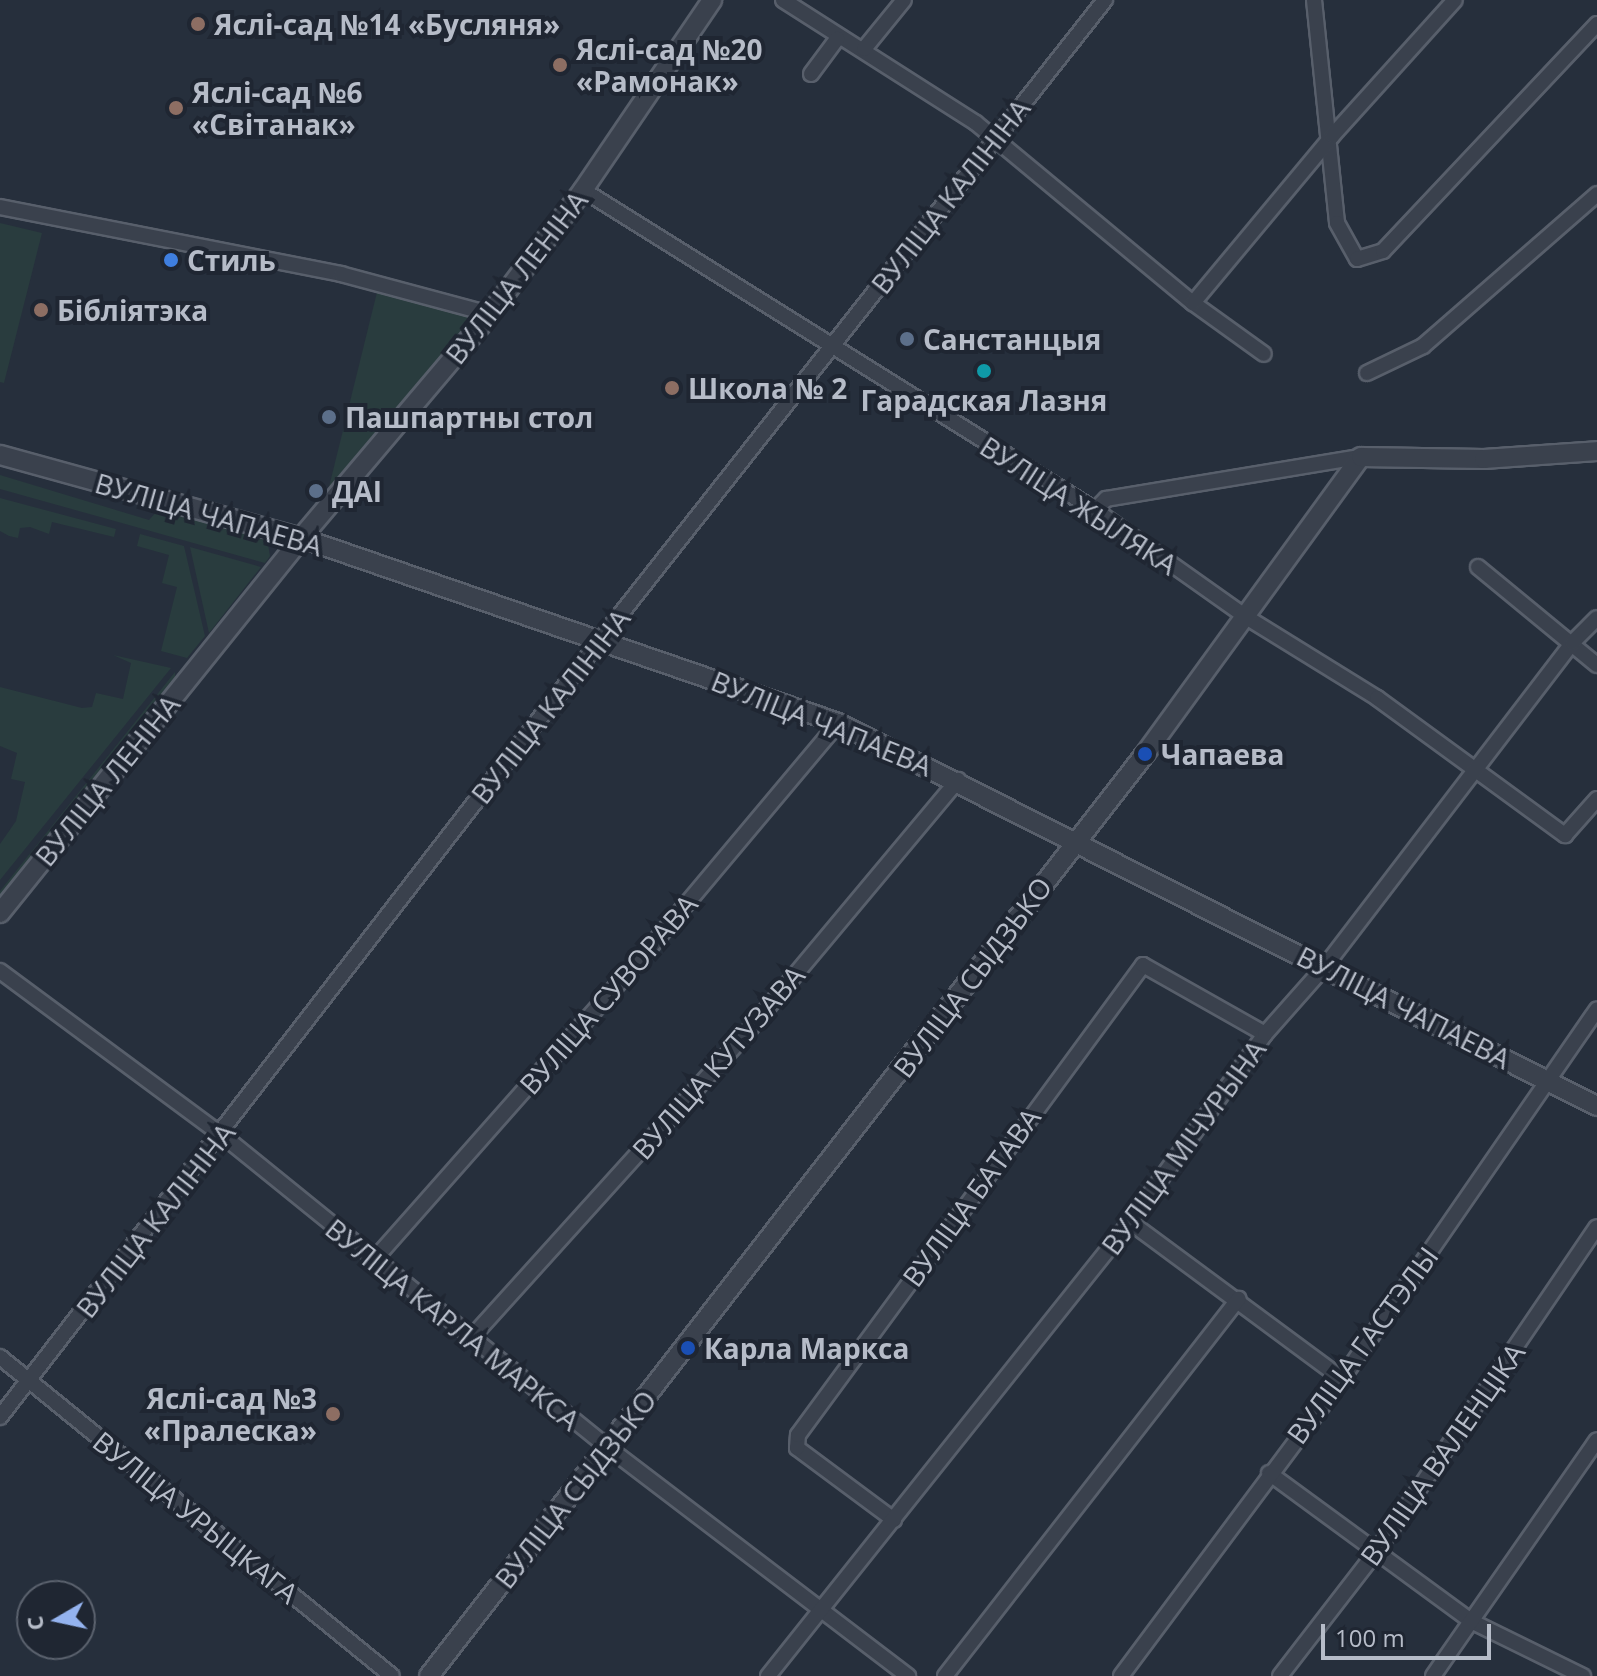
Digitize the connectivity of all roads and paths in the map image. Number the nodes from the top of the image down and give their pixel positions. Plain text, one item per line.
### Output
1 (712, 0) edge
2 (783, 0) edge
3 (904, 0) edge
4 (1105, 0) edge
5 (1314, 0) edge
6 (1455, 0) edge
7 (1597, 24) edge
8 (837, 39) junction
9 (864, 49) junction
10 (811, 74) dead end
11 (1332, 136) junction
12 (993, 141) junction
13 (583, 190) junction
14 (1597, 194) edge
15 (0, 207) edge
16 (1193, 303) junction
17 (490, 314) junction
18 (830, 347) junction
19 (1264, 354) dead end
20 (1367, 373) dead end
21 (1597, 451) edge
22 (0, 455) edge
23 (1361, 457) junction
24 (1095, 510) junction
25 (301, 538) junction
26 (1478, 567) dead end
27 (1246, 617) junction
28 (1597, 618) edge
29 (601, 639) junction
30 (1572, 643) junction
31 (1597, 665) edge
32 (838, 723) junction
33 (1477, 770) junction
34 (958, 780) junction
35 (1597, 799) edge
36 (1076, 841) junction
37 (0, 913) edge
38 (1326, 965) junction
39 (0, 971) edge
40 (1597, 1009) edge
41 (1265, 1034) junction
42 (1545, 1080) junction
43 (1597, 1106) edge
44 (222, 1135) junction
45 (1130, 1222) junction
46 (1597, 1227) edge
47 (373, 1261) junction
48 (1239, 1299) junction
49 (472, 1337) junction
50 (0, 1357) edge
51 (1342, 1379) junction
52 (28, 1381) junction
53 (0, 1417) edge
54 (1597, 1440) edge
55 (606, 1446) junction
56 (1269, 1473) junction
57 (894, 1520) junction
58 (1378, 1549) junction
59 (823, 1607) junction
60 (1471, 1621) junction
61 (1123, 1675) edge
62 (392, 1676) edge
63 (429, 1676) edge
64 (768, 1676) edge
65 (908, 1676) edge
66 (945, 1676) edge
67 (1280, 1676) edge
68 (1433, 1676) edge
69 (1583, 1676) edge

1 - 13 street, ВУЛІЦА ЛЕНІНА
2 - 8 street
3 - 9 street
4 - 12 street, ВУЛІЦА КАЛІНІНА
5 - 11 street
6 - 11 street
7 - 11 street
8 - 9 street
8 - 10 street
9 - 12 street
11 - 16 street
12 - 16 street
12 - 18 street, ВУЛІЦА КАЛІНІНА
13 - 17 street, ВУЛІЦА ЛЕНІНА
13 - 18 street, ВУЛІЦА ЖЫЛЯКА
14 - 20 street
15 - 17 street
16 - 19 street
17 - 25 street, ВУЛІЦА ЛЕНІНА
18 - 24 street, ВУЛІЦА ЖЫЛЯКА
18 - 29 street, ВУЛІЦА КАЛІНІНА
21 - 23 street
22 - 25 street, ВУЛІЦА ЧАПАЕВА
23 - 24 street
23 - 27 street, ВУЛІЦА СЫДЗЬКО
24 - 27 street, ВУЛІЦА ЖЫЛЯКА
25 - 29 street, ВУЛІЦА ЧАПАЕВА
25 - 37 street, ВУЛІЦА ЛЕНІНА
26 - 30 street
27 - 33 street, ВУЛІЦА ЖЫЛЯКА
27 - 36 street, ВУЛІЦА СЫДЗЬКО
28 - 30 street, ВУЛІЦА МІЧУРЫНА
29 - 32 street, ВУЛІЦА ЧАПАЕВА
29 - 44 street, ВУЛІЦА КАЛІНІНА
30 - 31 street
30 - 33 street, ВУЛІЦА МІЧУРЫНА
32 - 34 street, ВУЛІЦА ЧАПАЕВА
32 - 47 street, ВУЛІЦА СУВОРАВА
33 - 35 street, ВУЛІЦА ЖЫЛЯКА
33 - 38 street, ВУЛІЦА МІЧУРЫНА
34 - 36 street, ВУЛІЦА ЧАПАЕВА
34 - 49 street, ВУЛІЦА КУТУЗАВА
36 - 38 street, ВУЛІЦА ЧАПАЕВА
36 - 55 street, ВУЛІЦА СЫДЗЬКО
38 - 41 street, ВУЛІЦА МІЧУРЫНА
38 - 42 street, ВУЛІЦА ЧАПАЕВА
39 - 44 street, ВУЛІЦА КАРЛА МАРКСА
40 - 42 street, ВУЛІЦА ГАСТЭЛЫ
41 - 45 street, ВУЛІЦА МІЧУРЫНА
41 - 57 street, ВУЛІЦА БАТАВА
42 - 43 street, ВУЛІЦА ЧАПАЕВА
42 - 51 street, ВУЛІЦА ГАСТЭЛЫ
44 - 47 street, ВУЛІЦА КАРЛА МАРКСА
44 - 52 street, ВУЛІЦА КАЛІНІНА
45 - 48 street
45 - 57 street, ВУЛІЦА МІЧУРЫНА
46 - 58 street, ВУЛІЦА ВАЛЕНЦІКА
47 - 49 street, ВУЛІЦА КАРЛА МАРКСА
48 - 51 street
48 - 66 street
49 - 55 street, ВУЛІЦА КАРЛА МАРКСА
50 - 52 street, ВУЛІЦА УРЫЦКАГА
51 - 56 street, ВУЛІЦА ГАСТЭЛЫ
52 - 53 street, ВУЛІЦА КАЛІНІНА
52 - 62 street, ВУЛІЦА УРЫЦКАГА
54 - 60 street
55 - 59 street, ВУЛІЦА КАРЛА МАРКСА
55 - 63 street, ВУЛІЦА СЫДЗЬКО
56 - 58 street
56 - 61 street, ВУЛІЦА ГАСТЭЛЫ
57 - 59 street, ВУЛІЦА МІЧУРЫНА
58 - 60 street
58 - 67 street, ВУЛІЦА ВАЛЕНЦІКА
59 - 64 street, ВУЛІЦА МІЧУРЫНА
59 - 65 street, ВУЛІЦА КАРЛА МАРКСА
60 - 68 street
60 - 69 street

